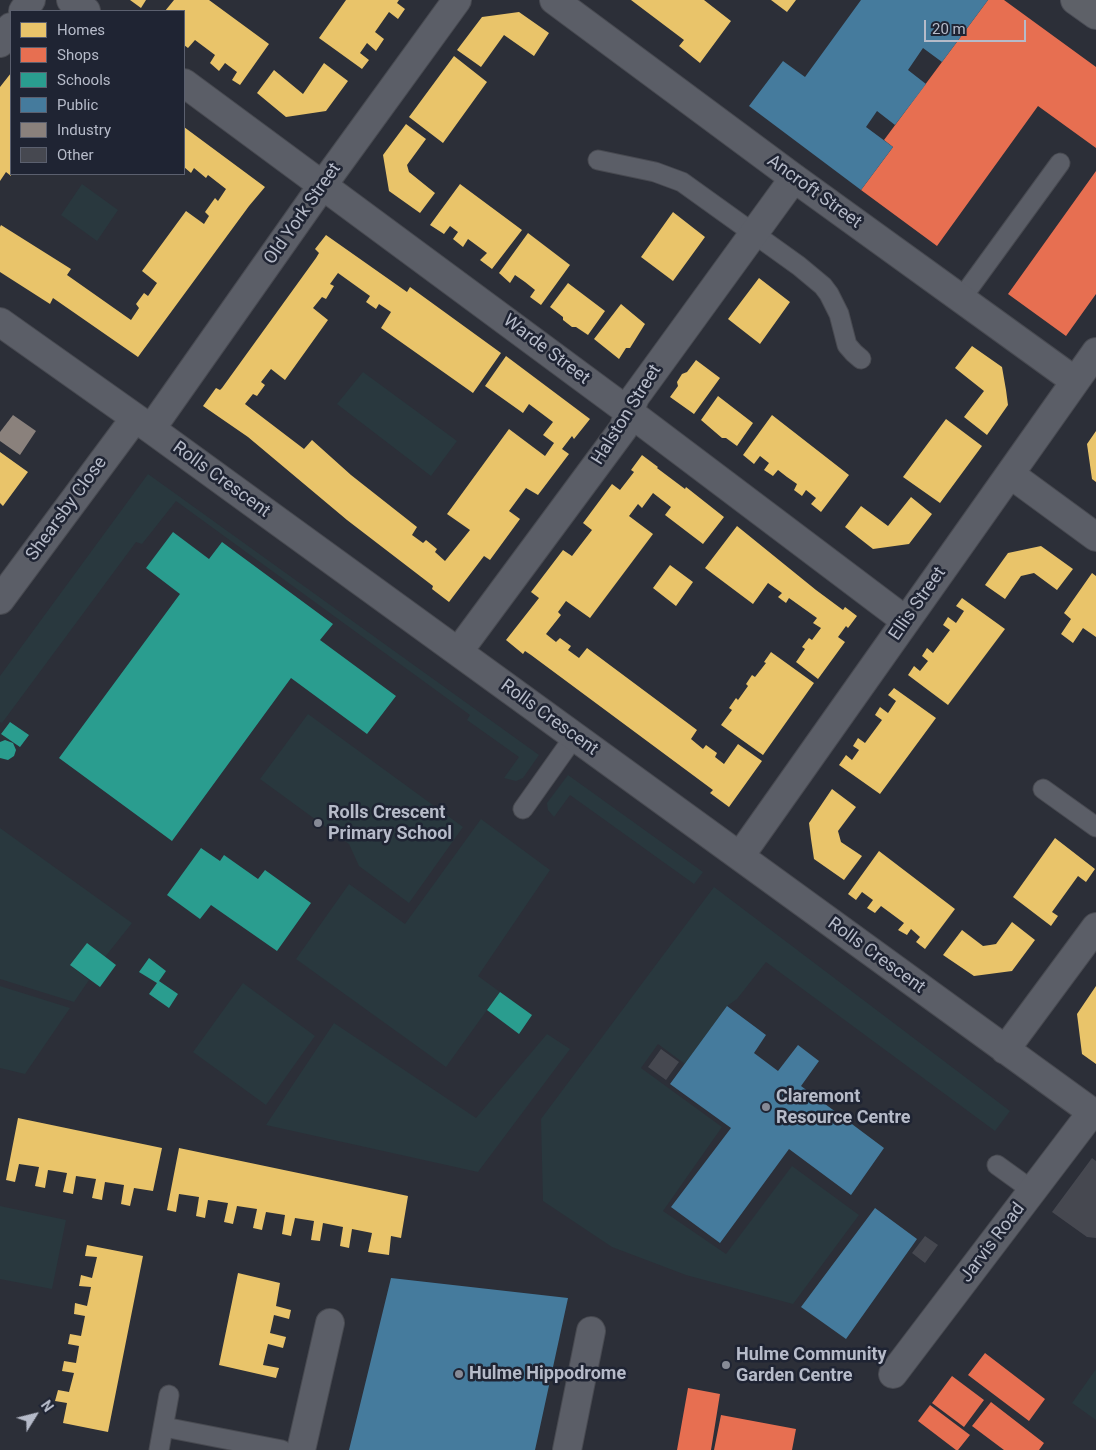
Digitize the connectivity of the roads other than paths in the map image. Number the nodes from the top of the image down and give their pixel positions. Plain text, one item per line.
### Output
1 (71, 0) edge
2 (457, 0) edge
3 (554, 0) edge
4 (1075, 0) edge
5 (85, 10) edge
6 (1096, 15) edge
7 (10, 28) edge
8 (0, 42) edge
9 (185, 84) edge
10 (598, 160) dead end
11 (1060, 163) dead end
12 (794, 178) junction
13 (322, 186) junction
14 (755, 234) junction
15 (961, 299) junction
16 (0, 322) edge
17 (1096, 352) edge
18 (862, 359) dead end
19 (1075, 381) junction
20 (629, 412) junction
21 (143, 423) junction
22 (1010, 474) junction
23 (1096, 537) edge
24 (5, 584) edge
25 (906, 621) junction
26 (458, 652) junction
27 (574, 736) junction
28 (1043, 789) dead end
29 (523, 809) dead end
30 (1096, 827) edge
31 (740, 856) junction
32 (1096, 927) edge
33 (1005, 1050) junction
34 (1094, 1114) edge
35 (997, 1165) dead end
36 (1033, 1191) junction
37 (330, 1323) dead end
38 (591, 1331) dead end
39 (894, 1374) dead end
40 (170, 1395) dead end
41 (164, 1427) junction
42 (159, 1450) edge
43 (282, 1450) edge
44 (301, 1450) edge
45 (567, 1450) edge

1 - 5 street
2 - 13 street, Old York Street
3 - 12 street, Ancroft Street
4 - 6 main road
7 - 8 street
9 - 13 street, Warde Street
10 - 14 lane
11 - 15 lane
12 - 14 street, Halston Street
12 - 15 street, Ancroft Street
13 - 20 street, Warde Street
13 - 21 street, Old York Street
14 - 18 lane
14 - 20 street, Halston Street
15 - 19 street, Ancroft Street
16 - 21 street, Rolls Crescent
17 - 19 street, Ellis Street
19 - 22 street, Ellis Street
20 - 25 street, Warde Street
20 - 26 street, Halston Street
21 - 24 street, Shearsby Close
21 - 26 street, Rolls Crescent
22 - 23 street
22 - 25 street, Ellis Street
25 - 31 street, Ellis Street
26 - 27 street, Rolls Crescent
27 - 29 lane
27 - 31 street, Rolls Crescent
28 - 30 lane
31 - 33 street, Rolls Crescent
32 - 33 street
33 - 34 street, Rolls Crescent
34 - 36 street, Jarvis Road
35 - 36 lane
36 - 39 street, Jarvis Road
37 - 44 street
38 - 45 street
40 - 41 lane
41 - 42 lane
41 - 43 lane

